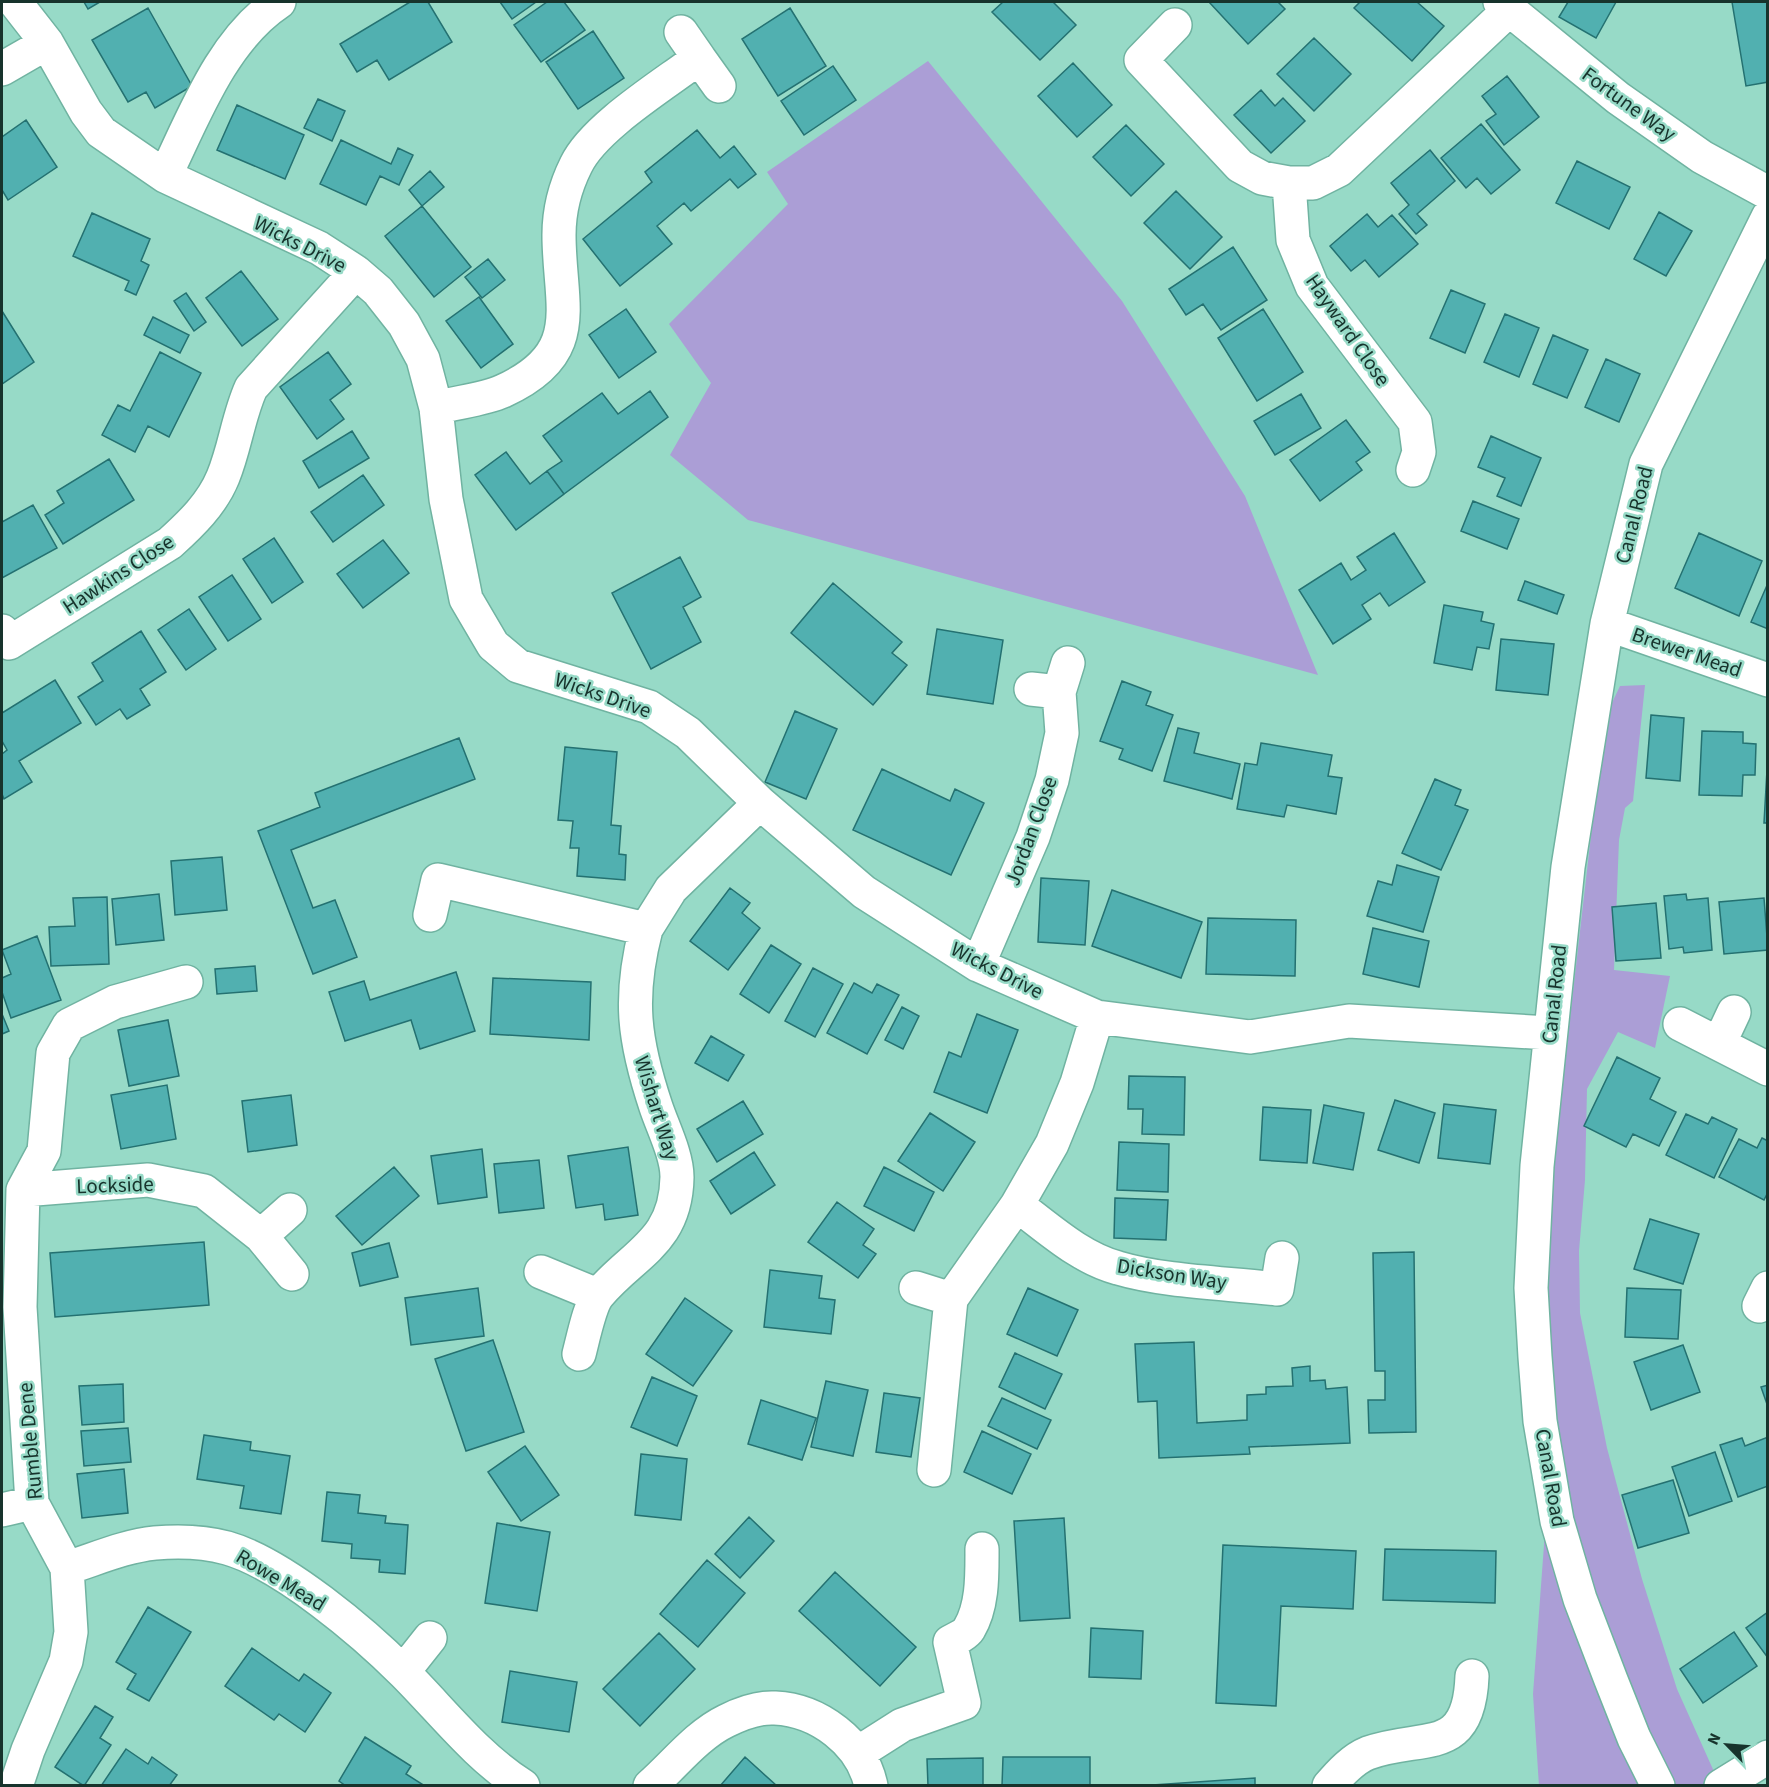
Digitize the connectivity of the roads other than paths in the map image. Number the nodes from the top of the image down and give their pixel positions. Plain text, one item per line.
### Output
1 (15, 2) edge
2 (279, 2) edge
3 (1505, 6) edge
4 (1175, 25) dead end
5 (47, 43) junction
6 (2, 69) edge
7 (719, 86) dead end
8 (165, 176) junction
9 (1289, 183) junction
10 (1767, 193) edge
11 (1767, 218) edge
12 (356, 272) junction
13 (436, 408) junction
14 (1413, 470) dead end
15 (1607, 624) junction
16 (2, 631) edge
17 (1767, 680) edge
18 (1053, 682) dead end
19 (760, 803) junction
20 (430, 915) dead end
21 (646, 929) junction
22 (978, 965) junction
23 (186, 982) dead end
24 (1734, 1012) dead end
25 (1097, 1017) junction
26 (1680, 1024) dead end
27 (1550, 1034) junction
28 (1719, 1044) junction
29 (1767, 1069) edge
30 (23, 1190) junction
31 (1017, 1205) junction
32 (290, 1210) dead end
33 (261, 1236) junction
34 (1281, 1258) dead end
35 (541, 1272) dead end
36 (292, 1274) dead end
37 (916, 1288) dead end
38 (597, 1295) junction
39 (950, 1313) junction
40 (579, 1354) dead end
41 (934, 1470) dead end
42 (17, 1506) edge
43 (982, 1549) dead end
44 (68, 1568) junction
45 (430, 1638) dead end
46 (403, 1672) junction
47 (1472, 1676) dead end
48 (858, 1753) junction
49 (1767, 1757) edge
50 (16, 1785) edge
51 (523, 1785) edge
52 (650, 1785) edge
53 (871, 1785) edge
54 (1329, 1785) edge
55 (1658, 1785) edge
56 (1721, 1785) edge

1 - 5 street, Wicks Drive
2 - 8 street
3 - 9 street
3 - 10 street, Fortune Way
4 - 9 street
5 - 6 street
5 - 8 street, Wicks Drive
7 - 13 street
8 - 12 street, Wicks Drive
9 - 14 street, Hayward Close
11 - 15 street, Canal Road
12 - 13 street, Wicks Drive
12 - 16 street, Hawkins Close
13 - 19 street, Wicks Drive
15 - 17 street, Brewer Mead
15 - 27 street, Canal Road
18 - 22 street, Jordan Close
19 - 21 street, Wishart Way
19 - 22 street, Wicks Drive
20 - 21 street
21 - 38 street, Wishart Way
22 - 25 street, Wicks Drive
23 - 30 street, Rumble Dene
24 - 28 street
25 - 27 street, Wicks Drive
25 - 31 street
26 - 28 street
27 - 55 street, Canal Road
28 - 29 street
30 - 33 street, Lockside
30 - 42 street, Rumble Dene
31 - 34 street, Dickson Way
31 - 39 street
32 - 33 street
33 - 36 street, Lockside
35 - 38 street
37 - 39 street
38 - 40 street
39 - 41 street
42 - 44 street, Rumble Dene
43 - 48 street
44 - 46 street, Rowe Mead
44 - 50 street, Rumble Dene
45 - 46 street
46 - 51 street, Rowe Mead
47 - 54 street
48 - 52 street
48 - 53 street
49 - 56 street

